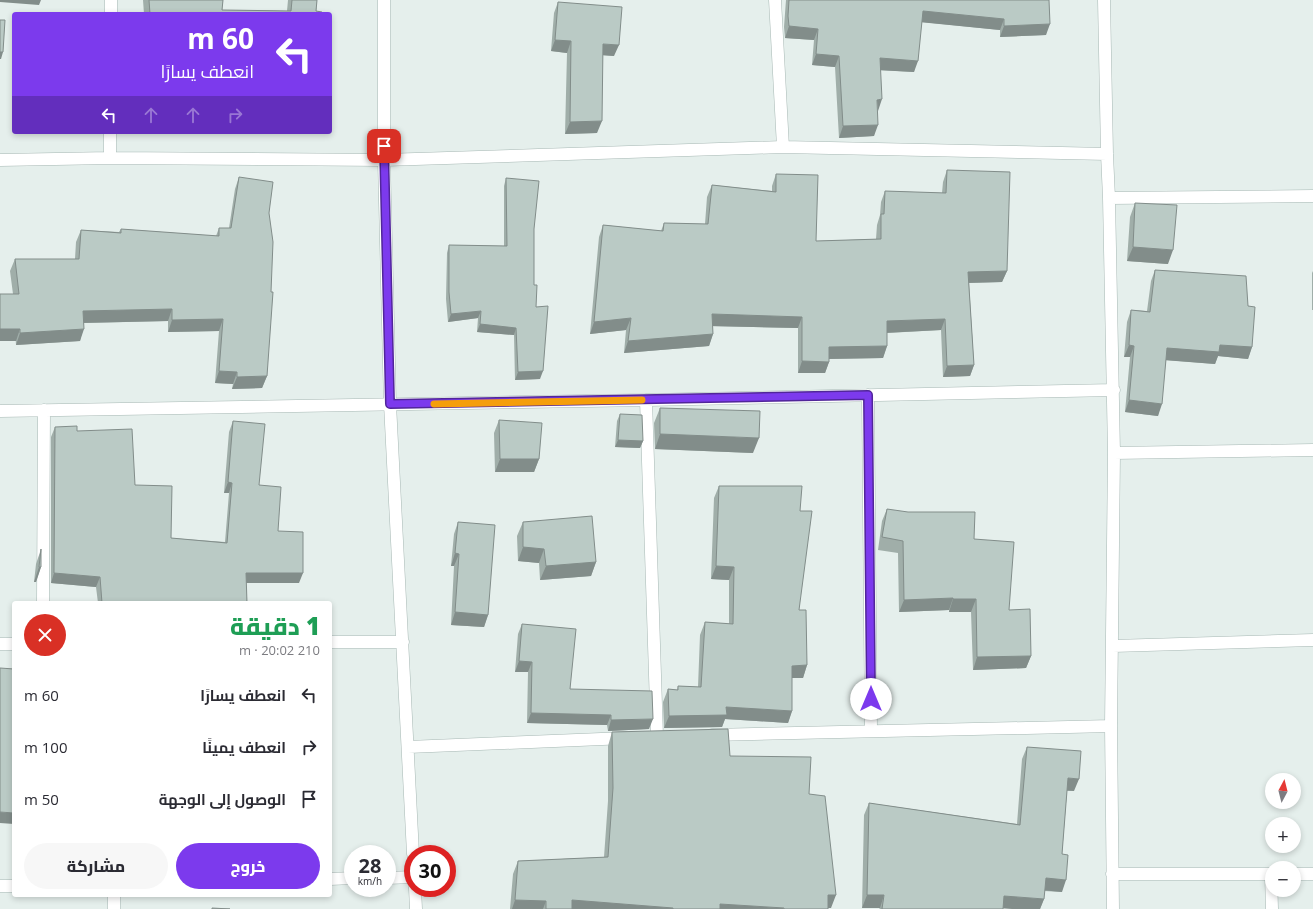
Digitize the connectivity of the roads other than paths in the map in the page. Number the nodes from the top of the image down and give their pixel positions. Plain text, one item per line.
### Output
1 (111, 0) edge
2 (384, 0) edge
3 (775, 0) edge
4 (1104, 0) edge
5 (110, 12) edge
6 (110, 134) edge
7 (783, 147) junction
8 (1107, 154) junction
9 (110, 158) junction
10 (0, 160) edge
11 (384, 160) junction
12 (1313, 196) edge
13 (1109, 198) junction
14 (1114, 390) junction
15 (868, 395) junction
16 (646, 400) junction
17 (390, 404) junction
18 (44, 410) junction
19 (0, 411) edge
20 (1313, 450) edge
21 (1114, 453) junction
22 (42, 601) edge
23 (1313, 640) edge
24 (332, 642) edge
25 (403, 642) junction
26 (0, 644) edge
27 (12, 644) edge
28 (1113, 646) junction
29 (1111, 726) junction
30 (871, 731) junction
31 (697, 735) edge
32 (657, 736) edge
33 (634, 737) edge
34 (408, 747) junction
35 (413, 845) edge
36 (1112, 874) junction
37 (1265, 874) edge
38 (1301, 874) edge
39 (1313, 874) edge
40 (344, 878) edge
41 (332, 879) edge
42 (0, 886) edge
43 (12, 886) edge
44 (114, 897) edge
45 (415, 897) edge
46 (1272, 897) edge
47 (114, 909) edge
48 (416, 909) edge
49 (1113, 909) edge
50 (1272, 909) edge

1 - 5 street
2 - 11 street
3 - 7 street
4 - 8 street
6 - 9 street
7 - 8 street
7 - 11 street
8 - 13 street
9 - 10 street
9 - 11 street
11 - 17 street
12 - 13 street
13 - 14 street
14 - 15 street
14 - 21 street
15 - 16 street
15 - 30 street
16 - 17 street
16 - 32 street
17 - 18 street
17 - 25 street
18 - 19 street
18 - 22 street
20 - 21 street
21 - 28 street
23 - 28 street
24 - 25 street
25 - 34 street
26 - 27 street
28 - 29 street
29 - 30 street
29 - 36 street
30 - 31 street
33 - 34 street
34 - 35 street
36 - 37 street
36 - 49 street
38 - 39 street
40 - 41 street
42 - 43 street
44 - 47 street
45 - 48 street
46 - 50 street

